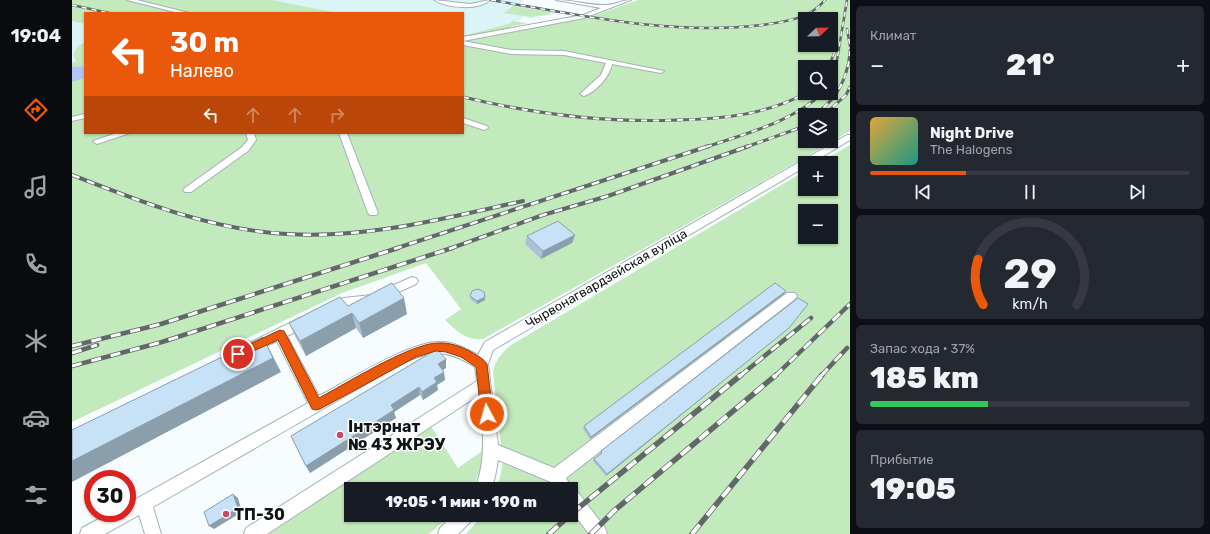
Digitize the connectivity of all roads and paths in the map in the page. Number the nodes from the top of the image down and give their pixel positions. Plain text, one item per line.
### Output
1 (130, 0) edge
2 (437, 0) edge
3 (487, 0) edge
4 (559, 0) edge
5 (628, 0) edge
6 (611, 7) junction
7 (182, 12) edge
8 (464, 40) edge
9 (464, 43) edge
10 (609, 62) junction
11 (660, 71) dead end
12 (584, 94) dead end
13 (84, 116) edge
14 (72, 119) edge
15 (464, 120) edge
16 (484, 128) dead end
17 (122, 134) edge
18 (250, 134) edge
19 (343, 134) edge
20 (850, 137) edge
21 (97, 141) dead end
22 (188, 190) dead end
23 (374, 213) dead end
24 (412, 281) dead end
25 (791, 296) dead end
26 (280, 334) junction
27 (244, 351) edge
28 (481, 364) junction
29 (484, 384) junction
30 (316, 405) junction
31 (491, 450) junction
32 (556, 476) junction
33 (486, 482) edge
34 (560, 482) edge
35 (144, 504) junction
36 (578, 506) edge
37 (458, 522) edge
38 (88, 534) edge
39 (153, 534) edge
40 (252, 534) edge
41 (446, 534) edge
42 (599, 534) edge

1 - 7 street
2 - 3 street
4 - 6 street
5 - 6 street
6 - 8 street
9 - 10 street
10 - 11 street
10 - 12 street
13 - 14 street
15 - 16 street
17 - 21 street
18 - 22 street
19 - 23 street
20 - 28 street, Чырвонагвардзейская вуліца
24 - 26 street
25 - 32 street
26 - 27 street
26 - 30 street
28 - 29 street
28 - 30 street
29 - 31 street
29 - 40 street
30 - 35 street
31 - 32 street
31 - 33 street
32 - 34 street
35 - 38 street
35 - 39 street
36 - 42 street
37 - 41 street

